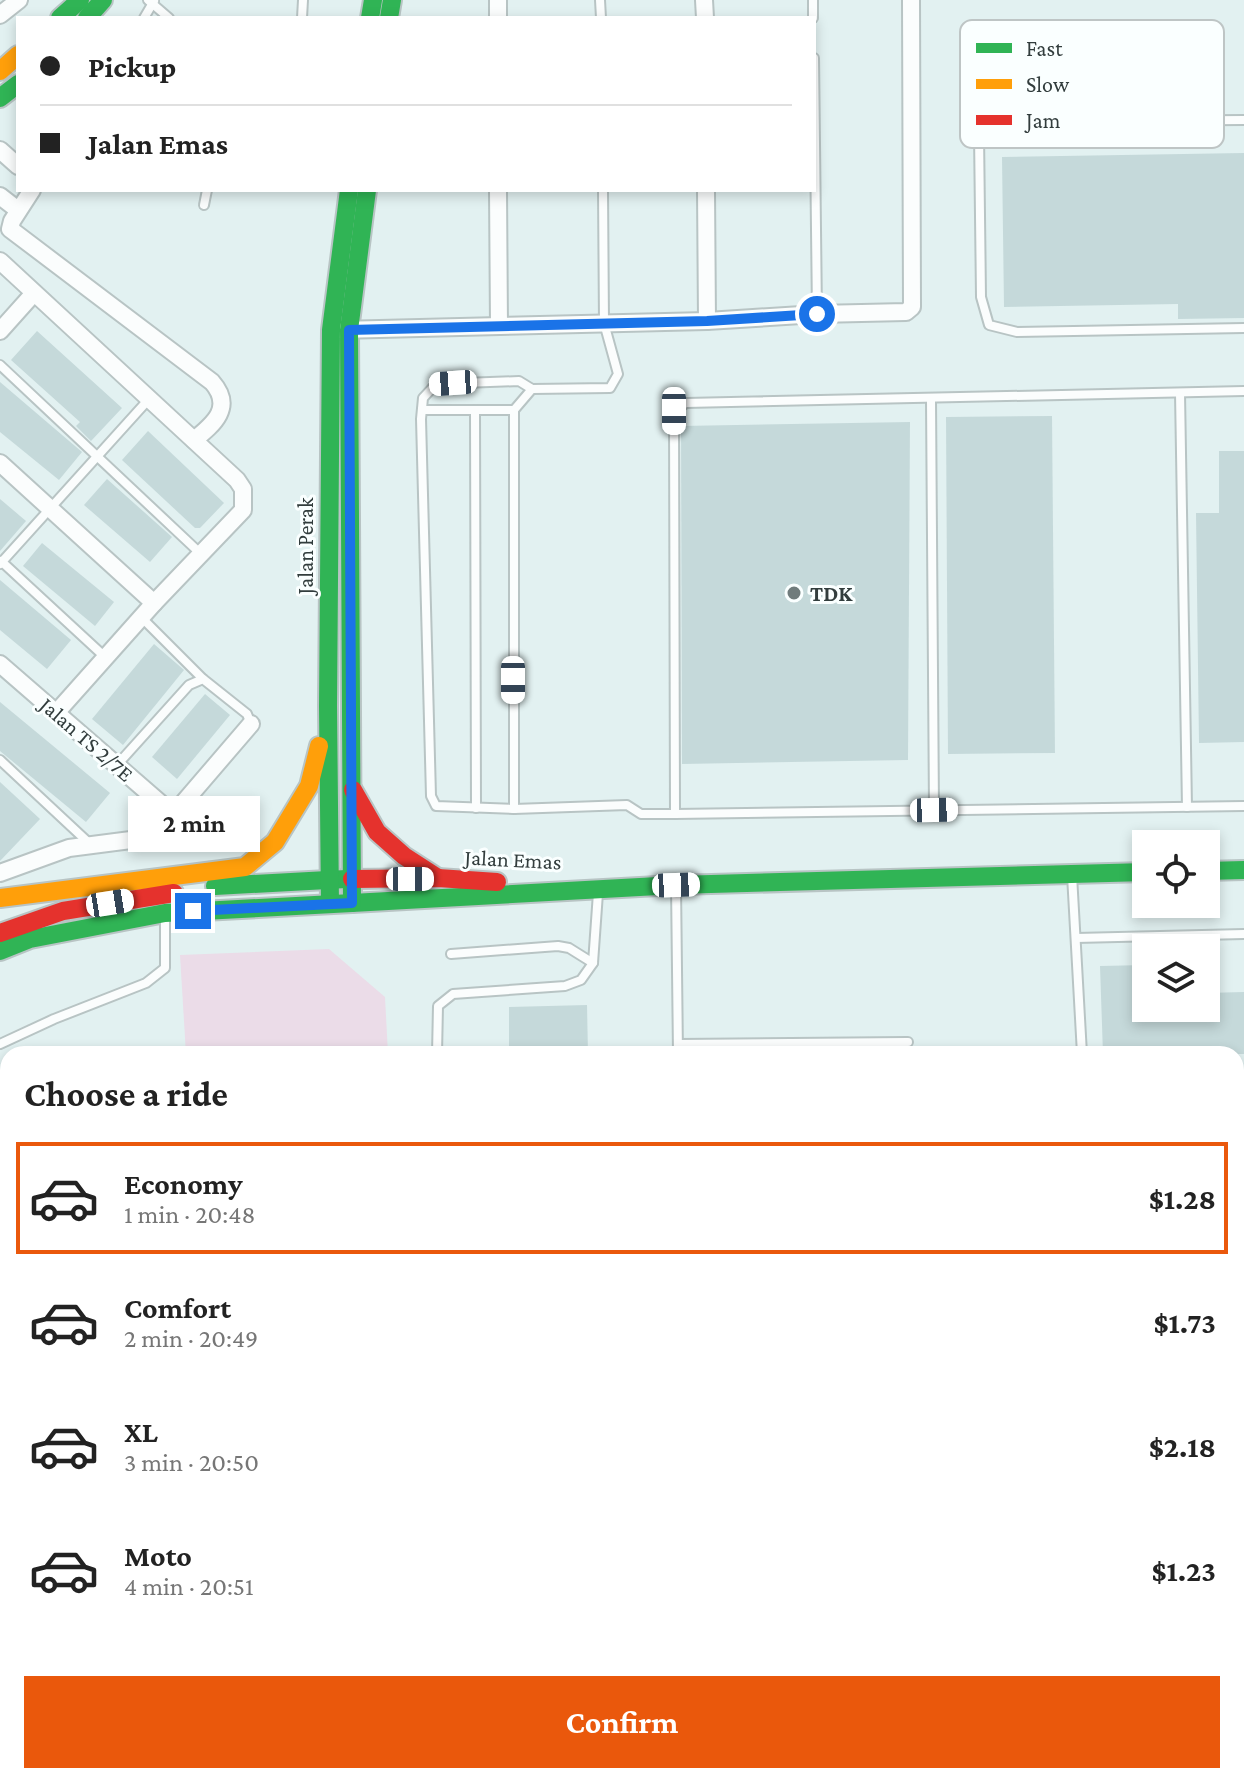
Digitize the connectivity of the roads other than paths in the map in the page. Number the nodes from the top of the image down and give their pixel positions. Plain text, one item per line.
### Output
1 (19, 0) edge
2 (80, 0) edge
3 (103, 0) edge
4 (911, 0) edge
5 (152, 2) edge
6 (0, 15) edge
7 (62, 16) edge
8 (89, 16) edge
9 (167, 16) edge
10 (16, 86) edge
11 (0, 98) edge
12 (1224, 120) edge
13 (1244, 120) edge
14 (979, 148) edge
15 (0, 150) edge
16 (16, 164) edge
17 (31, 192) edge
18 (207, 192) edge
19 (349, 192) edge
20 (367, 192) edge
21 (498, 192) edge
22 (603, 192) edge
23 (706, 192) edge
24 (816, 192) edge
25 (0, 196) edge
26 (204, 205) dead end
27 (18, 210) junction
28 (0, 261) edge
29 (34, 293) junction
30 (817, 314) junction
31 (707, 321) junction
32 (604, 323) junction
33 (499, 326) junction
34 (1244, 328) edge
35 (340, 330) junction
36 (0, 331) edge
37 (0, 365) edge
38 (532, 389) junction
39 (1244, 391) edge
40 (1180, 393) junction
41 (149, 399) junction
42 (931, 400) junction
43 (422, 410) junction
44 (475, 410) junction
45 (514, 410) junction
46 (194, 440) junction
47 (97, 456) junction
48 (0, 463) edge
49 (50, 509) junction
50 (201, 554) junction
51 (1, 562) edge
52 (154, 603) junction
53 (141, 617) junction
54 (105, 657) junction
55 (0, 664) edge
56 (203, 679) junction
57 (328, 706) junction
58 (56, 713) junction
59 (251, 724) joint
60 (0, 760) edge
61 (117, 765) junction
62 (352, 787) junction
63 (1244, 806) edge
64 (1187, 807) junction
65 (476, 808) junction
66 (514, 809) junction
67 (934, 810) junction
68 (675, 814) junction
69 (174, 815) junction
70 (91, 845) junction
71 (1244, 870) edge
72 (1220, 871) edge
73 (1132, 872) edge
74 (0, 873) edge
75 (1072, 874) junction
76 (438, 878) junction
77 (352, 879) junction
78 (330, 880) junction
79 (676, 885) junction
80 (598, 888) junction
81 (68, 891) junction
82 (0, 898) edge
83 (352, 903) junction
84 (330, 904) junction
85 (0, 912) edge
86 (165, 913) junction
87 (0, 933) edge
88 (1244, 934) edge
89 (1076, 938) junction
90 (0, 951) edge
91 (451, 954) dead end
92 (593, 963) junction
93 (908, 1042) dead end
94 (0, 1044) edge
95 (678, 1044) joint
96 (437, 1046) edge
97 (1082, 1046) edge

1 - 6 street
2 - 7 main road
3 - 8 main road
4 - 30 street
5 - 9 lane
10 - 11 main road
12 - 13 lane
14 - 34 lane
15 - 16 street
17 - 27 street
18 - 26 lane
19 - 35 main road, Jalan Perak
20 - 35 main road, Jalan Perak
21 - 33 street
22 - 32 lane
23 - 31 street
24 - 30 lane
25 - 27 street
27 - 46 street
28 - 29 street
29 - 36 street
29 - 41 street
30 - 31 street
31 - 32 street
32 - 33 street
32 - 38 lane
33 - 35 street
35 - 57 main road, Jalan Perak
35 - 62 main road, Jalan Perak
37 - 47 lane
38 - 43 lane
38 - 45 lane
39 - 40 lane
40 - 42 lane
40 - 64 lane
41 - 46 street
41 - 47 lane
42 - 67 lane
42 - 68 lane
43 - 44 lane
43 - 65 lane
44 - 45 lane
44 - 65 lane
45 - 66 lane
46 - 50 street
47 - 49 lane
47 - 50 lane
48 - 49 street
49 - 51 lane
49 - 52 street
50 - 52 street
51 - 54 lane
52 - 53 street
53 - 54 street
53 - 56 lane
54 - 58 street
55 - 58 street, Jalan TS 2/7E
56 - 59 lane
56 - 61 lane
57 - 78 main road, Jalan Perak
57 - 81 main road
58 - 61 street, Jalan TS 2/7E
59 - 69 street
60 - 70 lane
61 - 69 street, Jalan TS 2/7E
62 - 76 main road
62 - 77 main road, Jalan Perak
63 - 64 lane
64 - 67 lane
65 - 66 lane
66 - 68 lane
67 - 68 lane
69 - 70 street
70 - 74 street
71 - 72 main road
73 - 75 main road, Jalan Emas
75 - 79 main road, Jalan Emas
75 - 89 lane
76 - 77 main road, Jalan Emas
76 - 80 main road, Jalan Emas
77 - 78 main road, Jalan Emas
77 - 83 main road, Jalan Perak
78 - 84 main road, Jalan Perak
78 - 87 main road, Jalan Emas
79 - 80 main road, Jalan Emas
79 - 95 lane
80 - 83 main road, Jalan Emas
80 - 92 lane
81 - 82 main road
81 - 85 main road
83 - 84 main road, Jalan Emas
84 - 86 main road, Jalan Emas
86 - 90 main road, Jalan Emas
86 - 94 lane
88 - 89 lane
89 - 97 lane
91 - 92 lane
92 - 96 lane
93 - 95 lane

